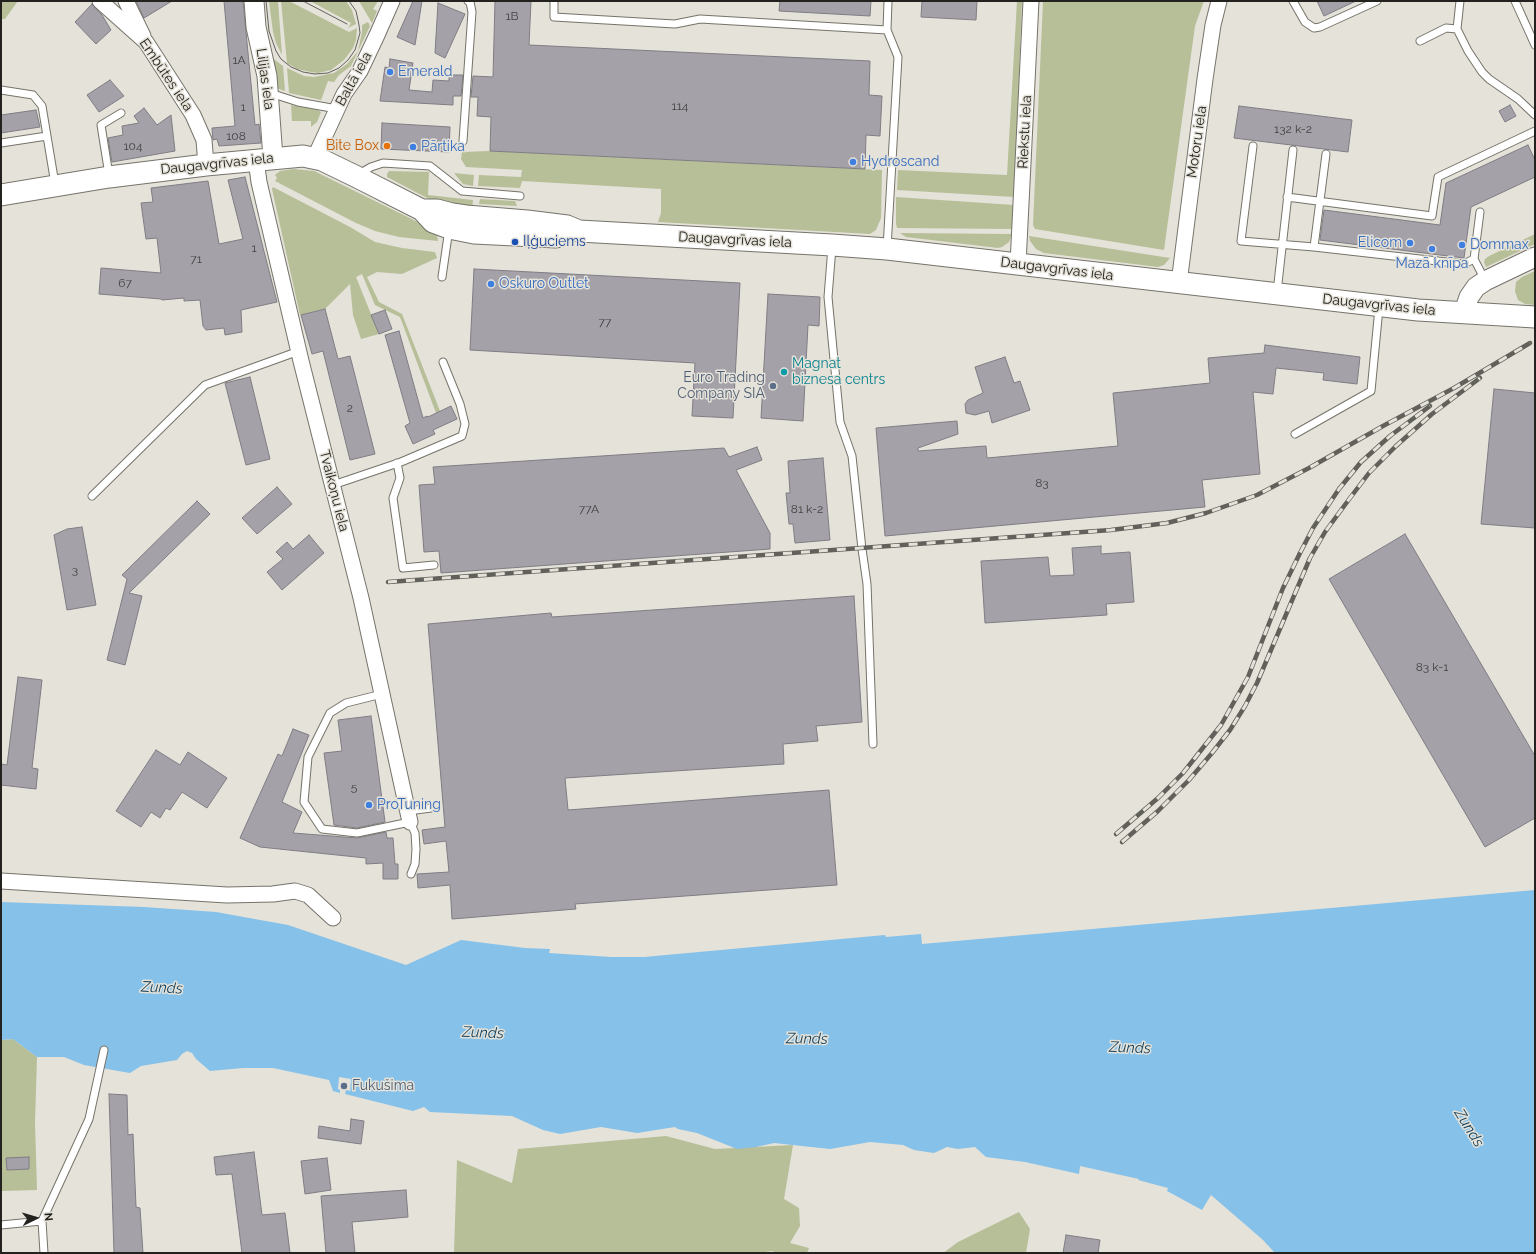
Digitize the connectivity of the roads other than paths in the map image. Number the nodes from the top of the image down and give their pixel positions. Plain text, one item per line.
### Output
1 (100, 1) edge
2 (126, 1) edge
3 (254, 1) edge
4 (392, 1) edge
5 (468, 1) edge
6 (554, 1) edge
7 (888, 1) edge
8 (1031, 1) edge
9 (1219, 1) edge
10 (1293, 1) edge
11 (1376, 1) edge
12 (1460, 1) edge
13 (1515, 1) edge
14 (1457, 29) junction
15 (886, 30) junction
16 (1420, 41) dead end
17 (146, 42) junction
18 (1535, 45) edge
19 (1, 90) edge
20 (268, 92) junction
21 (337, 109) junction
22 (121, 113) dead end
23 (1535, 115) edge
24 (1535, 131) edge
25 (47, 136) junction
26 (463, 141) dead end
27 (1, 143) edge
28 (1253, 146) dead end
29 (1293, 150) dead end
30 (1326, 154) dead end
31 (315, 157) junction
32 (264, 159) junction
33 (206, 165) junction
34 (355, 176) junction
35 (109, 177) junction
36 (55, 186) junction
37 (1, 195) edge
38 (520, 196) dead end
39 (1287, 197) junction
40 (1320, 202) junction
41 (422, 210) junction
42 (1480, 212) dead end
43 (449, 228) junction
44 (579, 232) junction
45 (1281, 244) junction
46 (832, 245) junction
47 (1314, 247) junction
48 (887, 249) junction
49 (1535, 257) edge
50 (1474, 259) junction
51 (1018, 264) junction
52 (442, 277) dead end
53 (1485, 281) junction
54 (1178, 283) junction
55 (1276, 294) junction
56 (1379, 306) junction
57 (1464, 312) junction
58 (1535, 317) edge
59 (299, 351) junction
60 (443, 362) dead end
61 (1295, 434) dead end
62 (397, 463) junction
63 (332, 485) junction
64 (92, 496) dead end
65 (434, 565) dead end
66 (382, 694) junction
67 (873, 744) dead end
68 (431, 808) dead end
69 (409, 816) junction
70 (411, 874) dead end
71 (1, 881) edge
72 (333, 918) dead end
73 (104, 1050) dead end
74 (42, 1221) junction
75 (1, 1225) edge
76 (44, 1253) edge

1 - 17 street, Embūtes iela
2 - 17 street
3 - 20 street, Lilijas iela
4 - 21 street, Baltā iela
5 - 26 lane
6 - 15 lane
7 - 15 lane
8 - 51 street, Riekstu iela
9 - 54 street, Motoru iela
10 - 11 lane
12 - 14 lane
13 - 18 lane
14 - 16 lane
14 - 23 lane
15 - 48 lane
17 - 33 street, Embūtes iela
19 - 25 lane
20 - 21 lane
20 - 32 street, Lilijas iela
21 - 31 street, Baltā iela
22 - 35 lane
24 - 40 lane
25 - 27 lane
25 - 36 lane
28 - 45 lane
29 - 39 lane
30 - 40 lane
31 - 32 main road, Daugavgrīvas iela
31 - 34 main road, Daugavgrīvas iela
32 - 33 main road, Daugavgrīvas iela
32 - 59 street, Tvaikoņu iela
33 - 35 main road, Daugavgrīvas iela
34 - 38 lane
34 - 41 main road, Daugavgrīvas iela
35 - 36 main road, Daugavgrīvas iela
36 - 37 main road, Daugavgrīvas iela
39 - 40 lane
39 - 45 lane
40 - 47 lane
41 - 43 main road, Daugavgrīvas iela
41 - 44 main road, Daugavgrīvas iela
42 - 50 lane
43 - 44 main road, Daugavgrīvas iela
43 - 52 lane
44 - 46 main road, Daugavgrīvas iela
45 - 47 lane
45 - 55 lane
46 - 48 main road, Daugavgrīvas iela
46 - 67 lane
47 - 50 lane
48 - 51 main road, Daugavgrīvas iela
49 - 53 street
50 - 53 lane
51 - 54 main road, Daugavgrīvas iela
53 - 57 street
54 - 55 main road, Daugavgrīvas iela
55 - 56 main road, Daugavgrīvas iela
56 - 57 main road, Daugavgrīvas iela
56 - 61 lane
57 - 58 main road, Daugavgrīvas iela
59 - 63 street, Tvaikoņu iela
59 - 64 lane
60 - 62 lane
62 - 63 lane
62 - 65 lane
63 - 66 street, Tvaikoņu iela
66 - 69 street, Tvaikoņu iela
66 - 69 lane
68 - 69 lane
69 - 70 lane
71 - 72 street
73 - 74 lane
74 - 75 lane
74 - 76 lane

